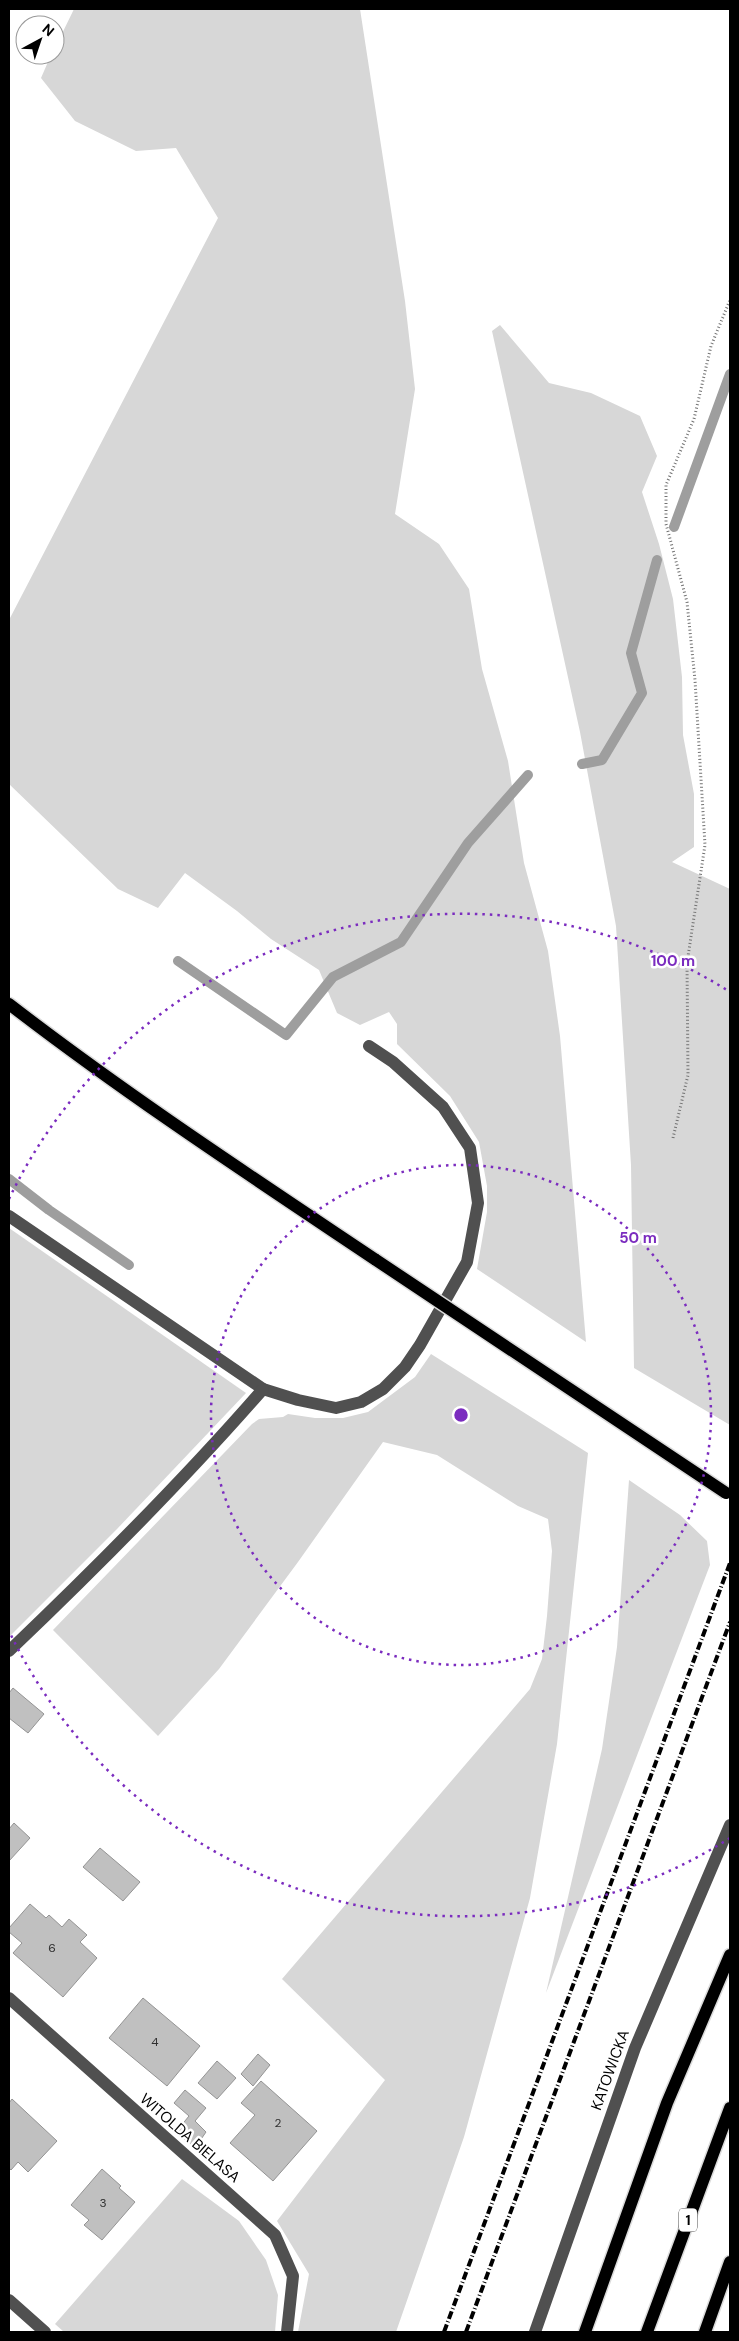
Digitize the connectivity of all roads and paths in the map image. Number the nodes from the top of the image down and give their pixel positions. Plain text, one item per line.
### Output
1 (730, 300) edge
2 (9, 1004) edge
3 (369, 1046) dead end
4 (673, 1138) dead end
5 (9, 1216) edge
6 (263, 1389) junction
7 (729, 1496) edge
8 (9, 1651) edge
9 (730, 1825) edge
10 (730, 1955) edge
11 (9, 1998) edge
12 (730, 2108) edge
13 (730, 2262) edge
14 (9, 2300) edge
15 (45, 2332) edge
16 (286, 2332) edge
17 (535, 2332) edge
18 (585, 2332) edge
19 (647, 2332) edge
20 (705, 2332) edge

1 - 4 path
2 - 7 main road, bridge
3 - 6 street
5 - 6 street
6 - 8 street
9 - 17 street, KATOWICKA
10 - 18 main road
11 - 16 street, WITOLDA BIELASA
12 - 19 main road, 1
13 - 20 main road
14 - 15 street

